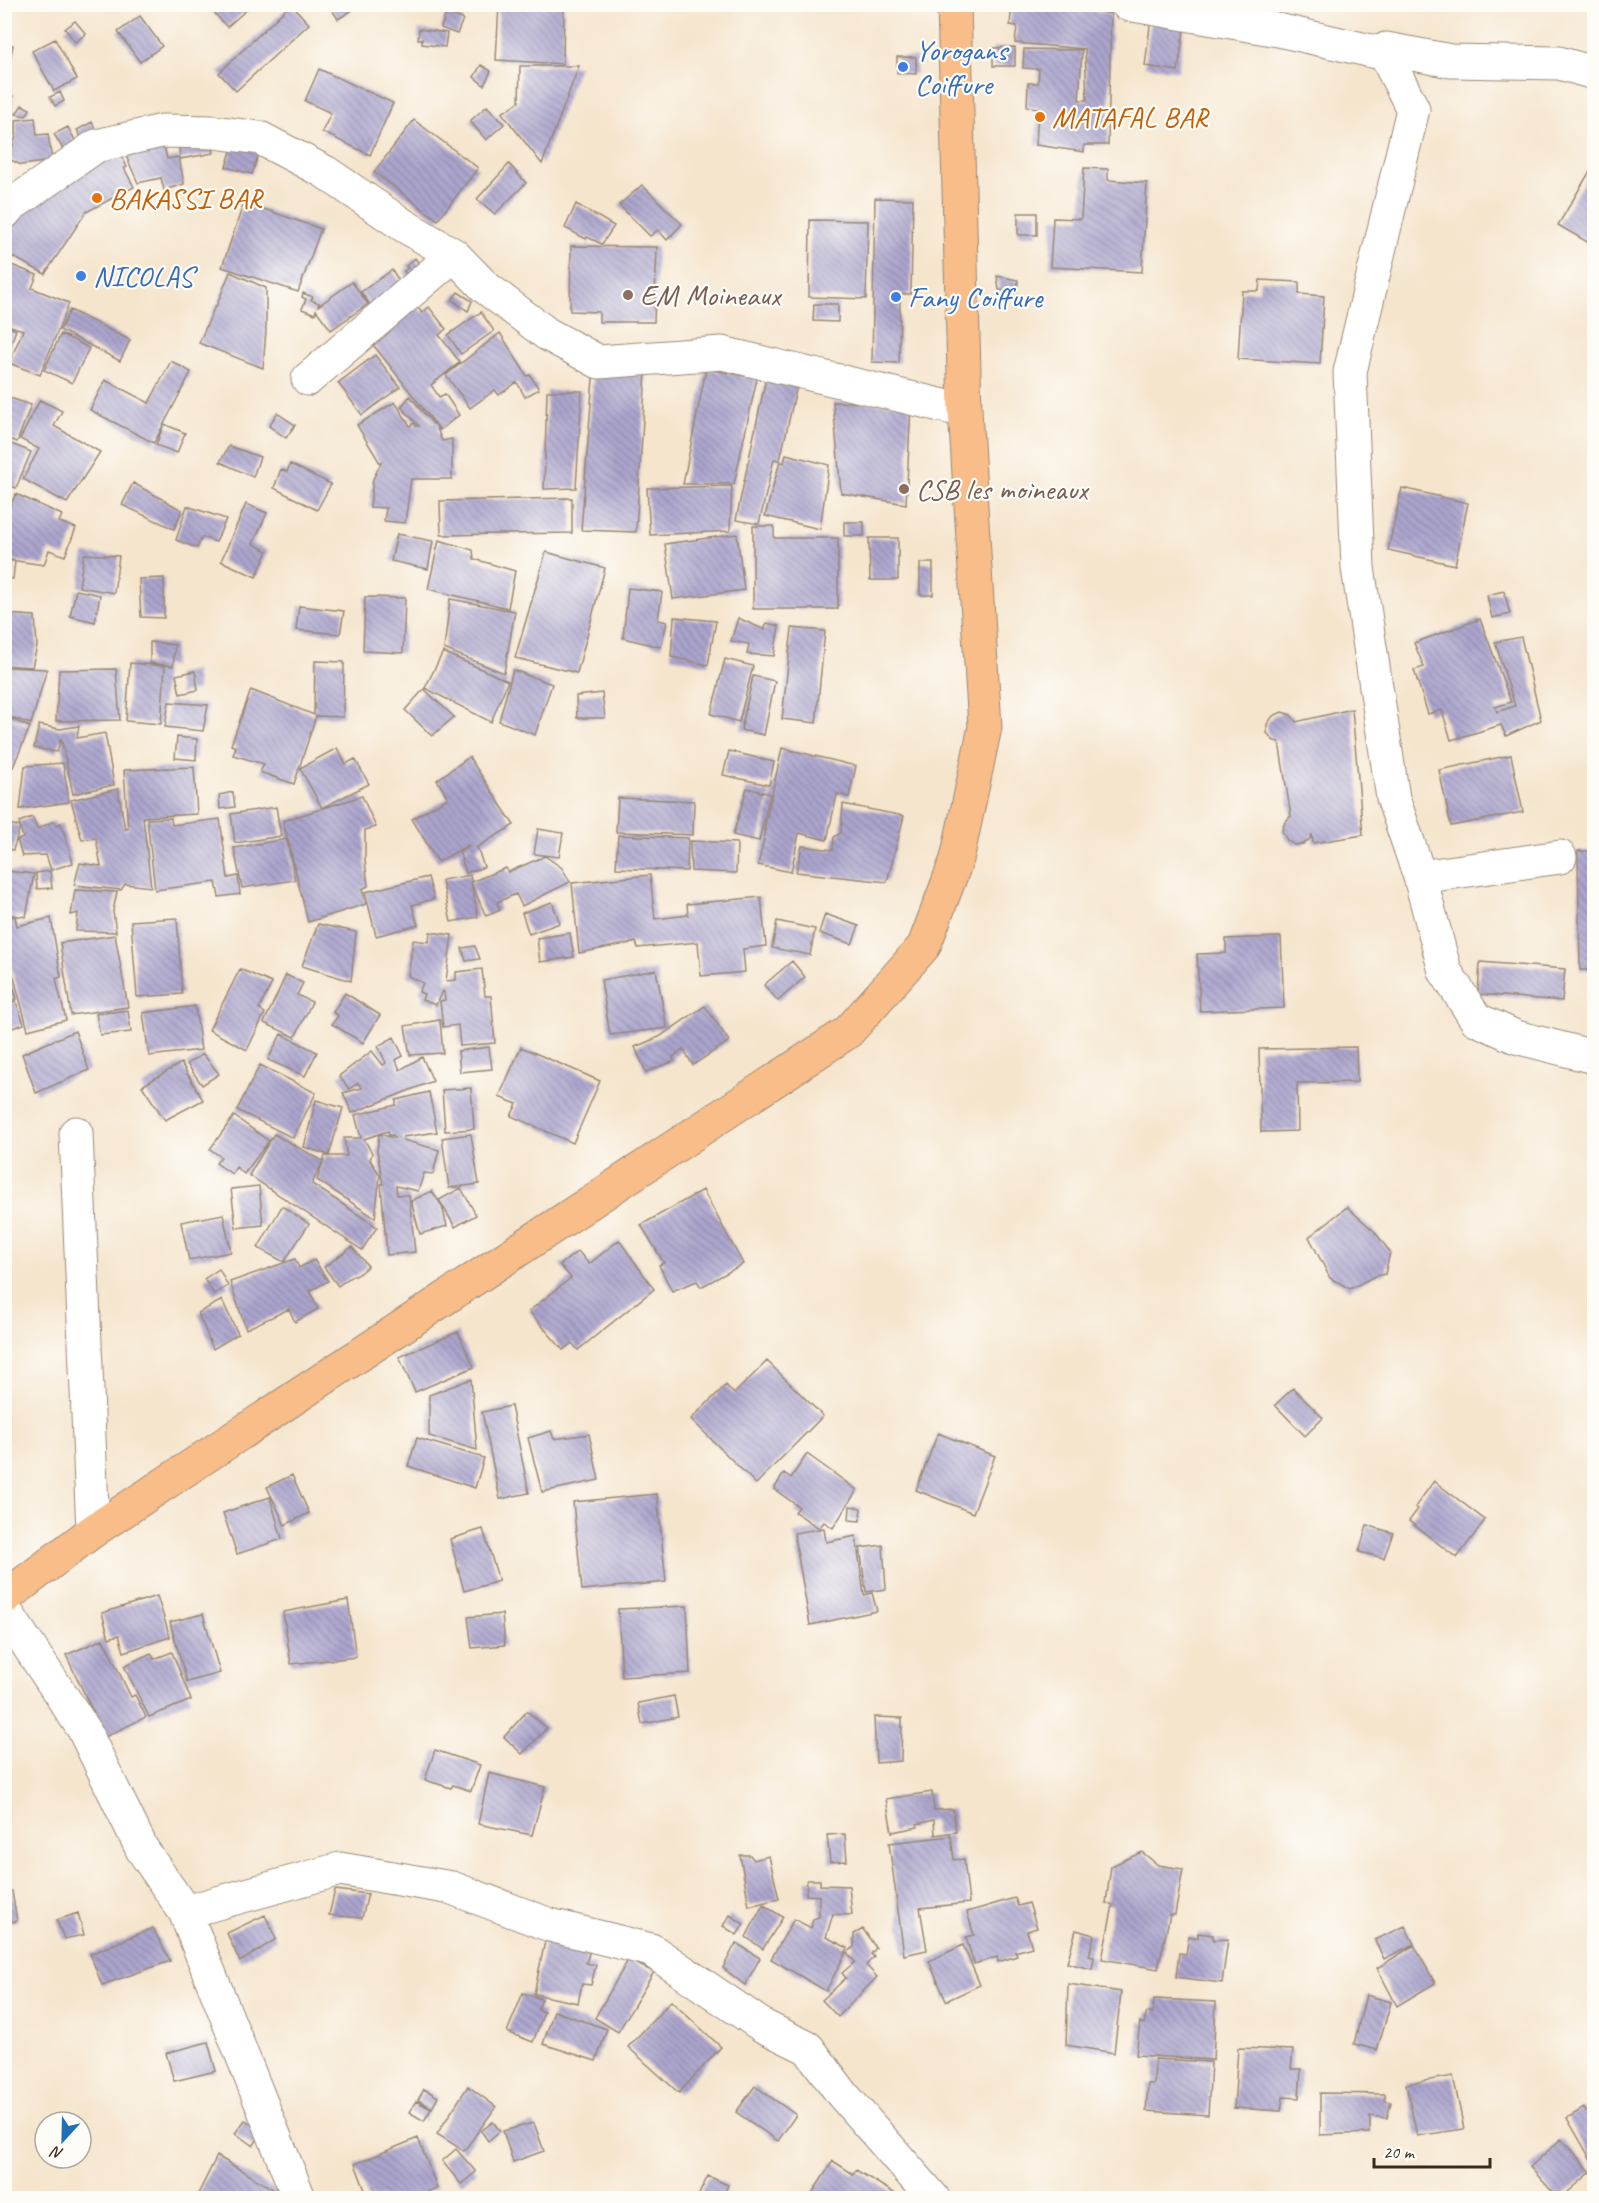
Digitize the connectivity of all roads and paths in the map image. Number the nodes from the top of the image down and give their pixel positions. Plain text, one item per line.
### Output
1 (954, 4) edge
2 (1127, 4) edge
3 (1385, 54) junction
4 (1594, 73) edge
5 (4, 213) edge
6 (454, 255) junction
7 (308, 379) dead end
8 (965, 411) junction
9 (1560, 857) dead end
10 (1420, 877) junction
11 (1594, 1057) edge
12 (76, 1133) dead end
13 (93, 1531) junction
14 (4, 1598) edge
15 (4, 1609) edge
16 (185, 1912) junction
17 (299, 2199) edge
18 (933, 2199) edge

1 - 8 main road
2 - 3 street
3 - 4 street
3 - 10 street
5 - 6 street
6 - 7 street
6 - 8 street
8 - 13 main road
9 - 10 street
10 - 11 street
12 - 13 street
13 - 14 main road
15 - 16 street
16 - 17 street
16 - 18 street

